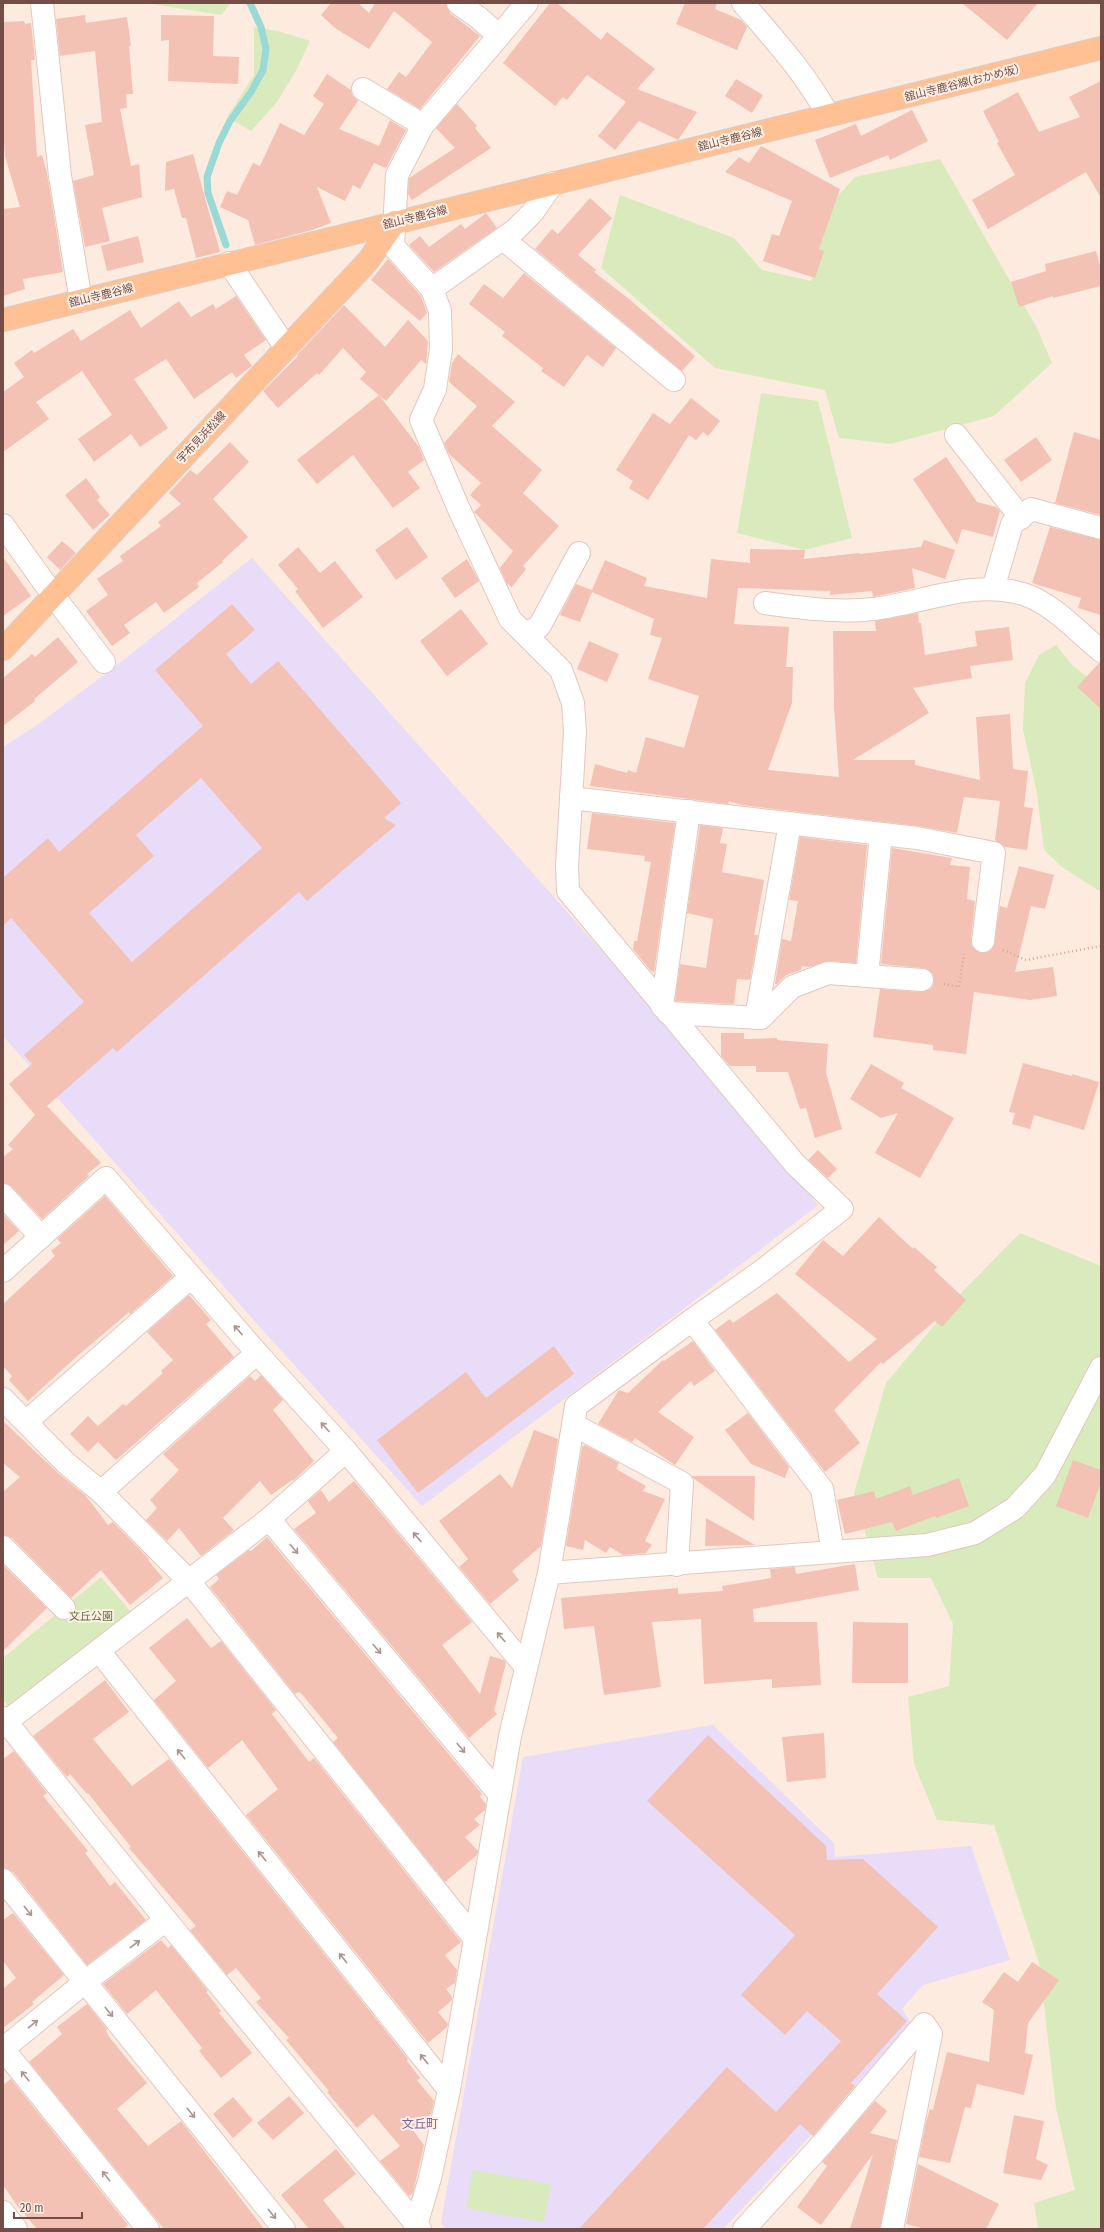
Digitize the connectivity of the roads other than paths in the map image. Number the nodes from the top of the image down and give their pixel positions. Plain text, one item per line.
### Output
1 (42, 3) edge
2 (458, 3) edge
3 (527, 3) edge
4 (743, 3) edge
5 (499, 36) junction
6 (1101, 48) edge
7 (363, 89) dead end
8 (828, 115) junction
9 (423, 125) junction
10 (553, 183) junction
11 (395, 222) junction
12 (502, 239) junction
13 (229, 263) junction
14 (432, 289) junction
15 (81, 301) junction
16 (3, 320) edge
17 (286, 348) junction
18 (674, 380) dead end
19 (956, 436) dead end
20 (1021, 518) junction
21 (3, 524) edge
22 (1101, 528) edge
23 (579, 553) dead end
24 (993, 589) junction
25 (53, 595) junction
26 (765, 603) dead end
27 (526, 634) junction
28 (3, 649) edge
29 (1101, 651) edge
30 (104, 662) dead end
31 (571, 798) junction
32 (689, 811) junction
33 (790, 822) junction
34 (881, 834) junction
35 (983, 941) road end
36 (866, 976) junction
37 (922, 980) road end
38 (665, 1010) junction
39 (756, 1018) junction
40 (3, 1195) edge
41 (41, 1237) junction
42 (3, 1271) edge
43 (191, 1277) junction
44 (692, 1320) junction
45 (257, 1353) junction
46 (1101, 1368) edge
47 (3, 1399) edge
48 (26, 1422) junction
49 (574, 1425) junction
50 (346, 1451) junction
51 (101, 1492) junction
52 (269, 1519) junction
53 (3, 1547) edge
54 (833, 1552) junction
55 (677, 1565) junction
56 (548, 1573) junction
57 (188, 1580) junction
58 (64, 1608) dead end
59 (99, 1651) junction
60 (526, 1667) junction
61 (4, 1720) edge
62 (500, 1795) junction
63 (3, 1880) edge
64 (166, 1920) junction
65 (475, 1939) junction
66 (85, 1982) junction
67 (3, 2049) edge
68 (449, 2090) junction
69 (3, 2212) edge
70 (418, 2228) edge
71 (16, 2229) edge
72 (148, 2229) edge
73 (284, 2229) edge
74 (744, 2229) edge
75 (892, 2229) edge

1 - 15 street
2 - 5 street
3 - 5 street
4 - 8 street
5 - 9 street
6 - 8 main road, 舘山寺鹿谷線(おかめ坂）
7 - 9 street
8 - 10 main road, 舘山寺鹿谷線
9 - 11 street
10 - 11 main road, 舘山寺鹿谷線
10 - 12 street
11 - 13 main road, 舘山寺鹿谷線
11 - 14 street
11 - 17 main road, 宇布見浜松線
12 - 14 street
12 - 18 street
13 - 15 main road, 舘山寺鹿谷線
13 - 17 street
14 - 27 street
15 - 16 main road, 舘山寺鹿谷線
17 - 25 main road, 宇布見浜松線
19 - 20 street
20 - 22 street
20 - 24 street
21 - 25 street
23 - 27 street
24 - 26 street
24 - 29 street
25 - 28 main road, 宇布見浜松線
25 - 30 street
27 - 31 street
31 - 32 street
31 - 38 street
32 - 33 street
32 - 38 street
33 - 34 street
33 - 39 street
34 - 35 street
34 - 36 street
36 - 37 street
36 - 39 street
38 - 39 street
38 - 44 street
40 - 41 street
41 - 42 street
41 - 43 street
45 -> 43 street
43 - 48 street
44 - 49 street
44 - 54 street
50 -> 45 street
45 - 51 street
46 - 54 street
47 - 48 street
48 - 51 street
49 - 55 street
49 - 56 street
50 - 52 street
60 -> 50 street
51 - 57 street
52 - 57 street
52 -> 62 street
53 - 58 street
54 - 55 street
55 - 56 street
56 - 60 street
57 - 59 street
57 - 65 street
59 - 61 street
68 -> 59 street
60 - 62 street
61 - 64 street
62 - 65 street
63 -> 66 street
66 -> 64 street
64 - 70 street
65 - 68 street
67 -> 66 street
66 -> 73 street
72 -> 67 street
68 - 70 street
69 - 71 street
74 - 75 street

